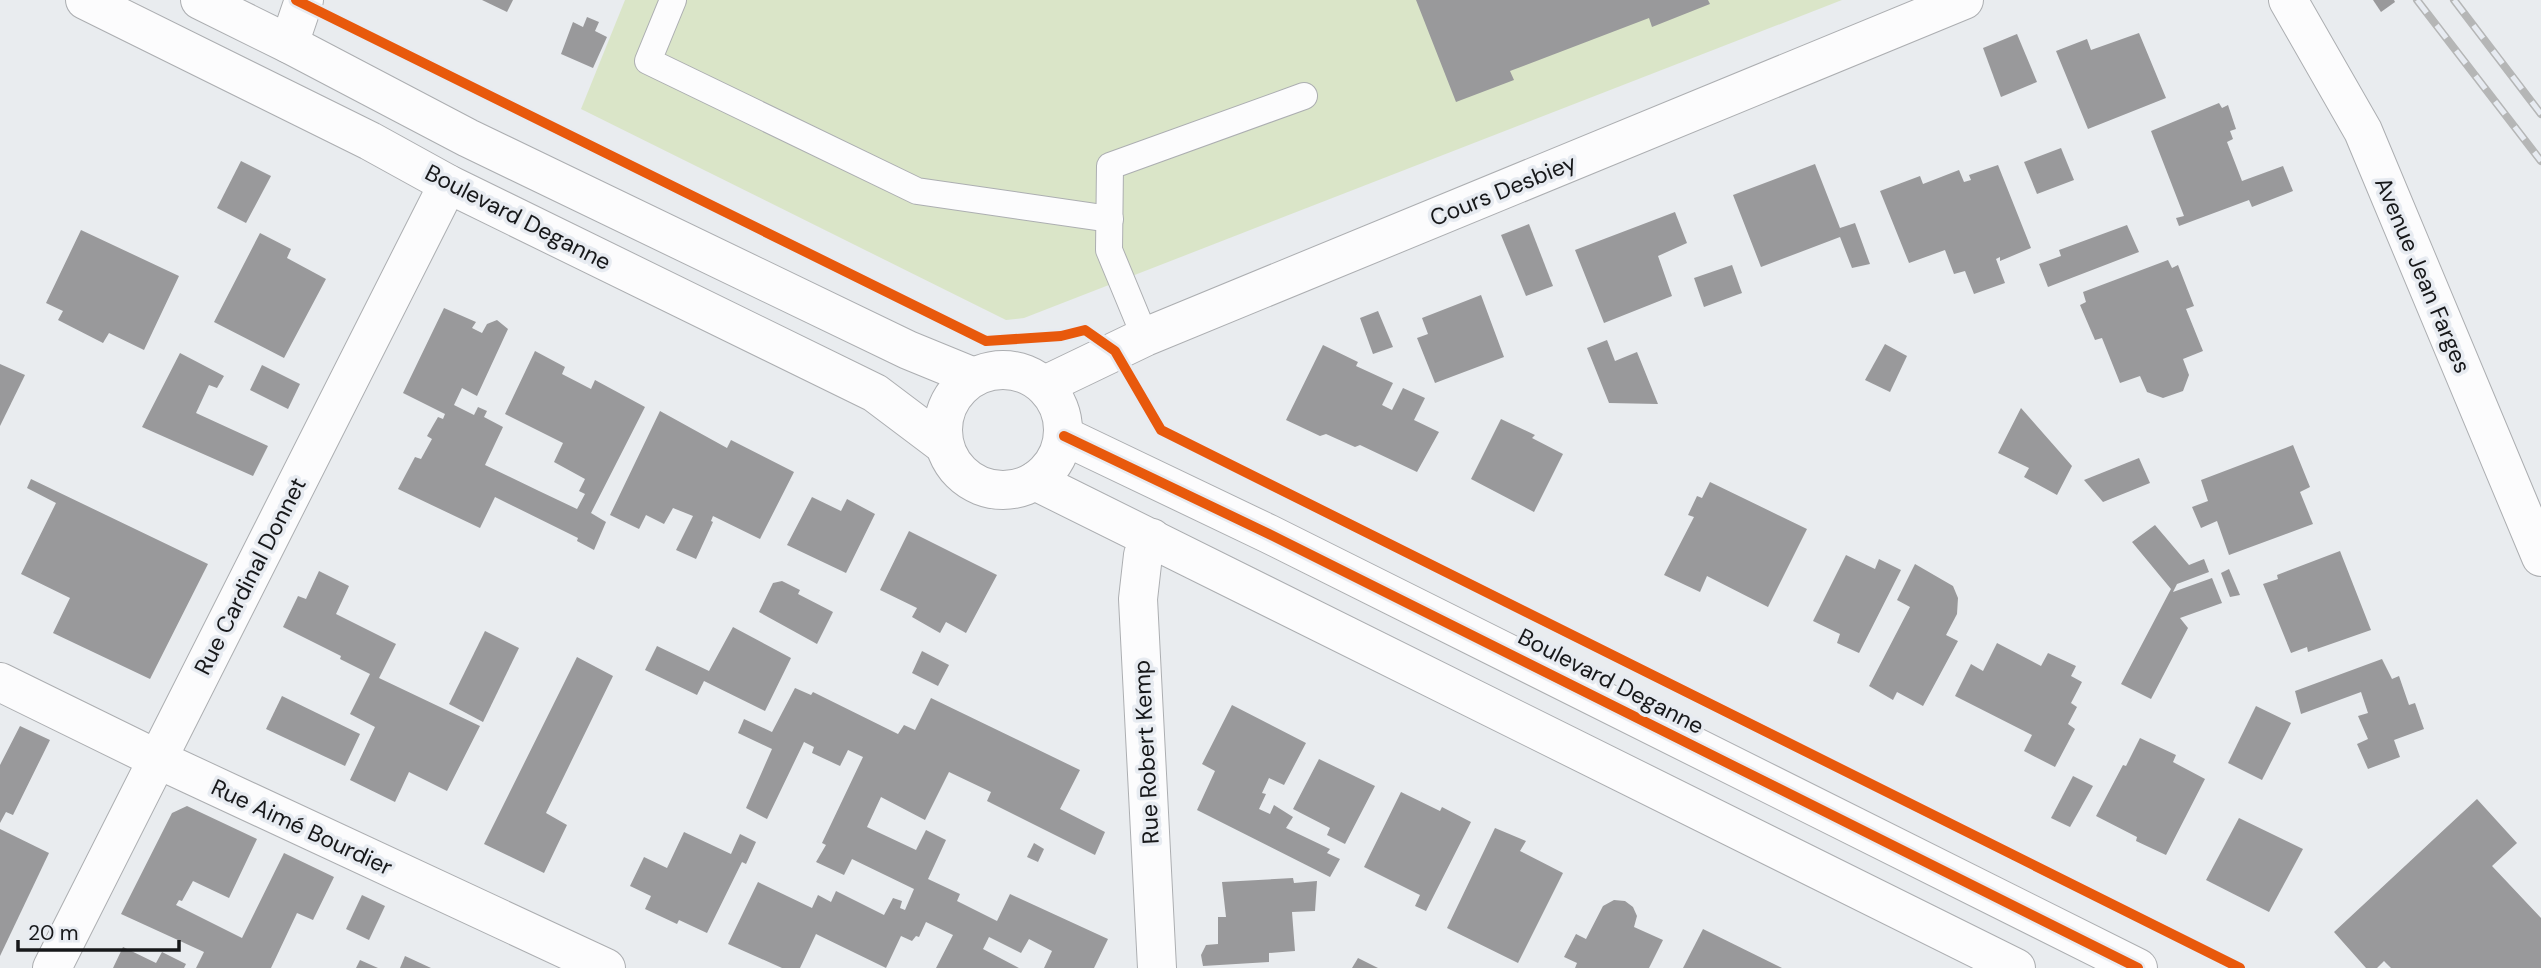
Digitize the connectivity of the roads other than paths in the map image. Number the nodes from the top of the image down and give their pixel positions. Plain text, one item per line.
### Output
1 (85, 0) edge
2 (200, 0) edge
3 (304, 0) edge
4 (673, 0) edge
5 (1964, 0) edge
6 (2288, 0) edge
7 (289, 44) junction
8 (1304, 96) dead end
9 (448, 184) junction
10 (1110, 219) junction
11 (1145, 337) junction
12 (974, 377) junction
13 (1045, 385) junction
14 (1064, 436) junction
15 (944, 445) junction
16 (1035, 481) junction
17 (1152, 538) junction
18 (2541, 557) edge
19 (0, 682) edge
20 (157, 759) junction
21 (52, 968) edge
22 (606, 968) edge
23 (1157, 968) edge
24 (2016, 968) edge
25 (2138, 968) edge

1 - 9 street, Boulevard Deganne
2 - 7 street
3 - 7 street
4 - 10 lane
5 - 11 street, Cours Desbiey
6 - 18 street, Avenue Jean Farges
7 - 12 street
8 - 10 lane
9 - 15 street, Boulevard Deganne
9 - 20 street, Rue Cardinal Donnet
10 - 11 lane
11 - 13 street, Cours Desbiey
12 - 13 street
12 - 15 street
13 - 14 street
14 - 16 street
14 - 25 street, Boulevard Deganne
15 - 16 street
16 - 17 street
17 - 23 street, Rue Robert Kemp
17 - 24 street
19 - 20 street, Rue Aimé Bourdier
20 - 21 street, Rue Cardinal Donnet
20 - 22 street, Rue Aimé Bourdier

